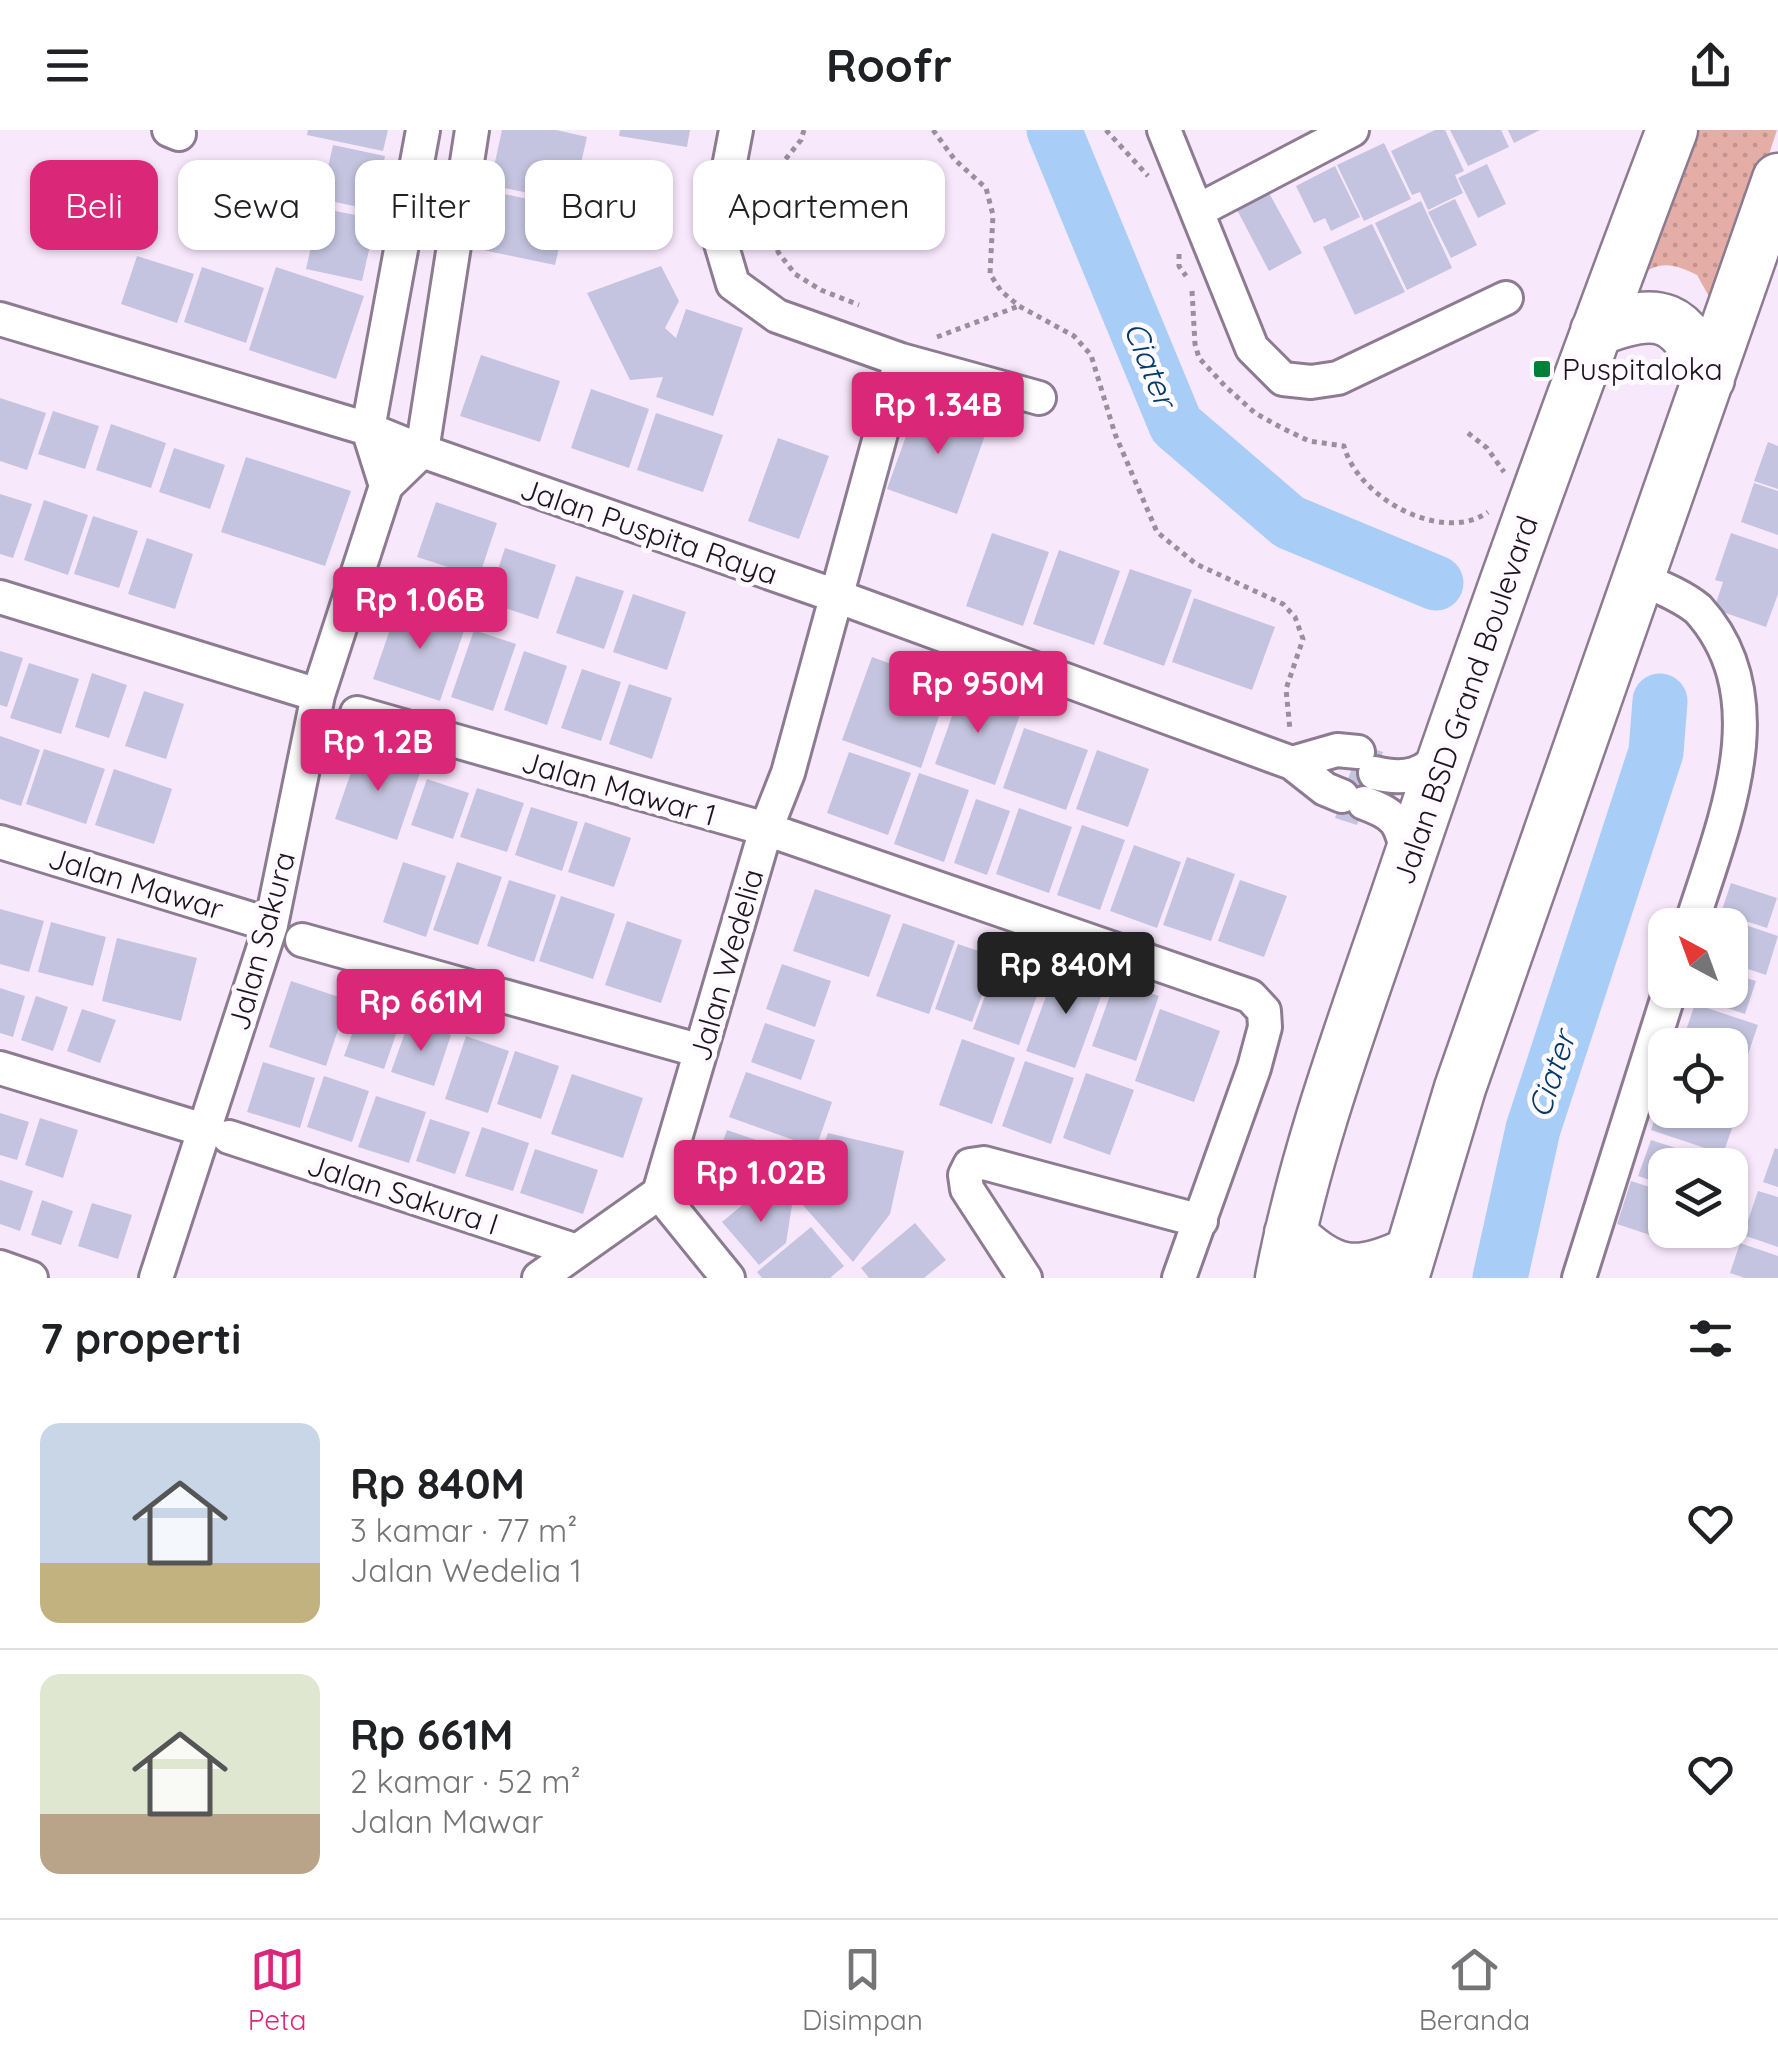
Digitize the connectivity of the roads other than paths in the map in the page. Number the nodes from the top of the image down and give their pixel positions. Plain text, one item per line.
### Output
1 (423, 130) edge
2 (472, 130) edge
3 (736, 130) edge
4 (1164, 130) edge
5 (1352, 130) edge
6 (1672, 130) edge
7 (1778, 179) edge
8 (1199, 210) junction
9 (1506, 298) dead end
10 (0, 319) edge
11 (1596, 331) junction
12 (902, 360) junction
13 (1709, 379) junction
14 (1039, 398) dead end
15 (368, 429) junction
16 (422, 451) junction
17 (386, 486) junction
18 (1638, 577) junction
19 (0, 597) edge
20 (839, 597) junction
21 (318, 695) junction
22 (357, 713) dead end
23 (1446, 752) junction
24 (1292, 762) junction
25 (1359, 784) junction
26 (766, 829) junction
27 (0, 842) edge
28 (1409, 859) junction
29 (1698, 908) edge
30 (271, 925) junction
31 (302, 940) dead end
32 (1664, 1008) edge
33 (701, 1051) junction
34 (0, 1068) edge
35 (217, 1134) junction
36 (659, 1193) junction
37 (1201, 1221) junction
38 (576, 1251) junction
39 (1286, 1256) edge
40 (1406, 1266) edge
41 (0, 1267) edge
42 (31, 1278) edge
43 (156, 1278) edge
44 (539, 1278) edge
45 (728, 1278) edge
46 (1025, 1278) edge
47 (1180, 1278) edge
48 (1579, 1278) edge

1 - 15 street
2 - 16 street
3 - 12 street
4 - 8 street
5 - 8 street
6 - 11 main road, Jalan BSD Grand Boulevard
7 - 13 main road
8 - 9 street
10 - 15 street, Jalan Puspita Raya
11 - 13 main road
11 - 23 main road, Jalan BSD Grand Boulevard
12 - 14 street
12 - 20 street, Jalan Wedelia
13 - 18 main road
15 - 16 street, Jalan Puspita Raya
15 - 17 street
16 - 17 street, Jalan Sakura
16 - 20 street, Jalan Puspita Raya
17 - 21 street, Jalan Sakura
18 - 29 street
18 - 40 main road
19 - 21 street
20 - 24 street, Jalan Puspita Raya
20 - 26 street, Jalan Wedelia
21 - 30 street, Jalan Sakura
22 - 26 street, Jalan Mawar 1
23 - 25 street
23 - 28 main road, Jalan BSD Grand Boulevard
24 - 25 street
24 - 25 street, Jalan Puspita Raya
25 - 28 street, Jalan Puspita Raya
26 - 33 street, Jalan Wedelia
26 - 37 street, Jalan Mawar 1
27 - 30 street, Jalan Mawar
28 - 39 main road, Jalan BSD Grand Boulevard
30 - 35 street, Jalan Sakura
31 - 33 street
32 - 48 street
33 - 36 street, Jalan Wedelia
34 - 35 street, Jalan Sakura I
35 - 38 street, Jalan Sakura I
35 - 43 street, Jalan Sakura
36 - 38 street
36 - 45 street
37 - 46 street
37 - 47 street, Jalan Mawar 1
38 - 44 street
39 - 40 main road
41 - 42 street

